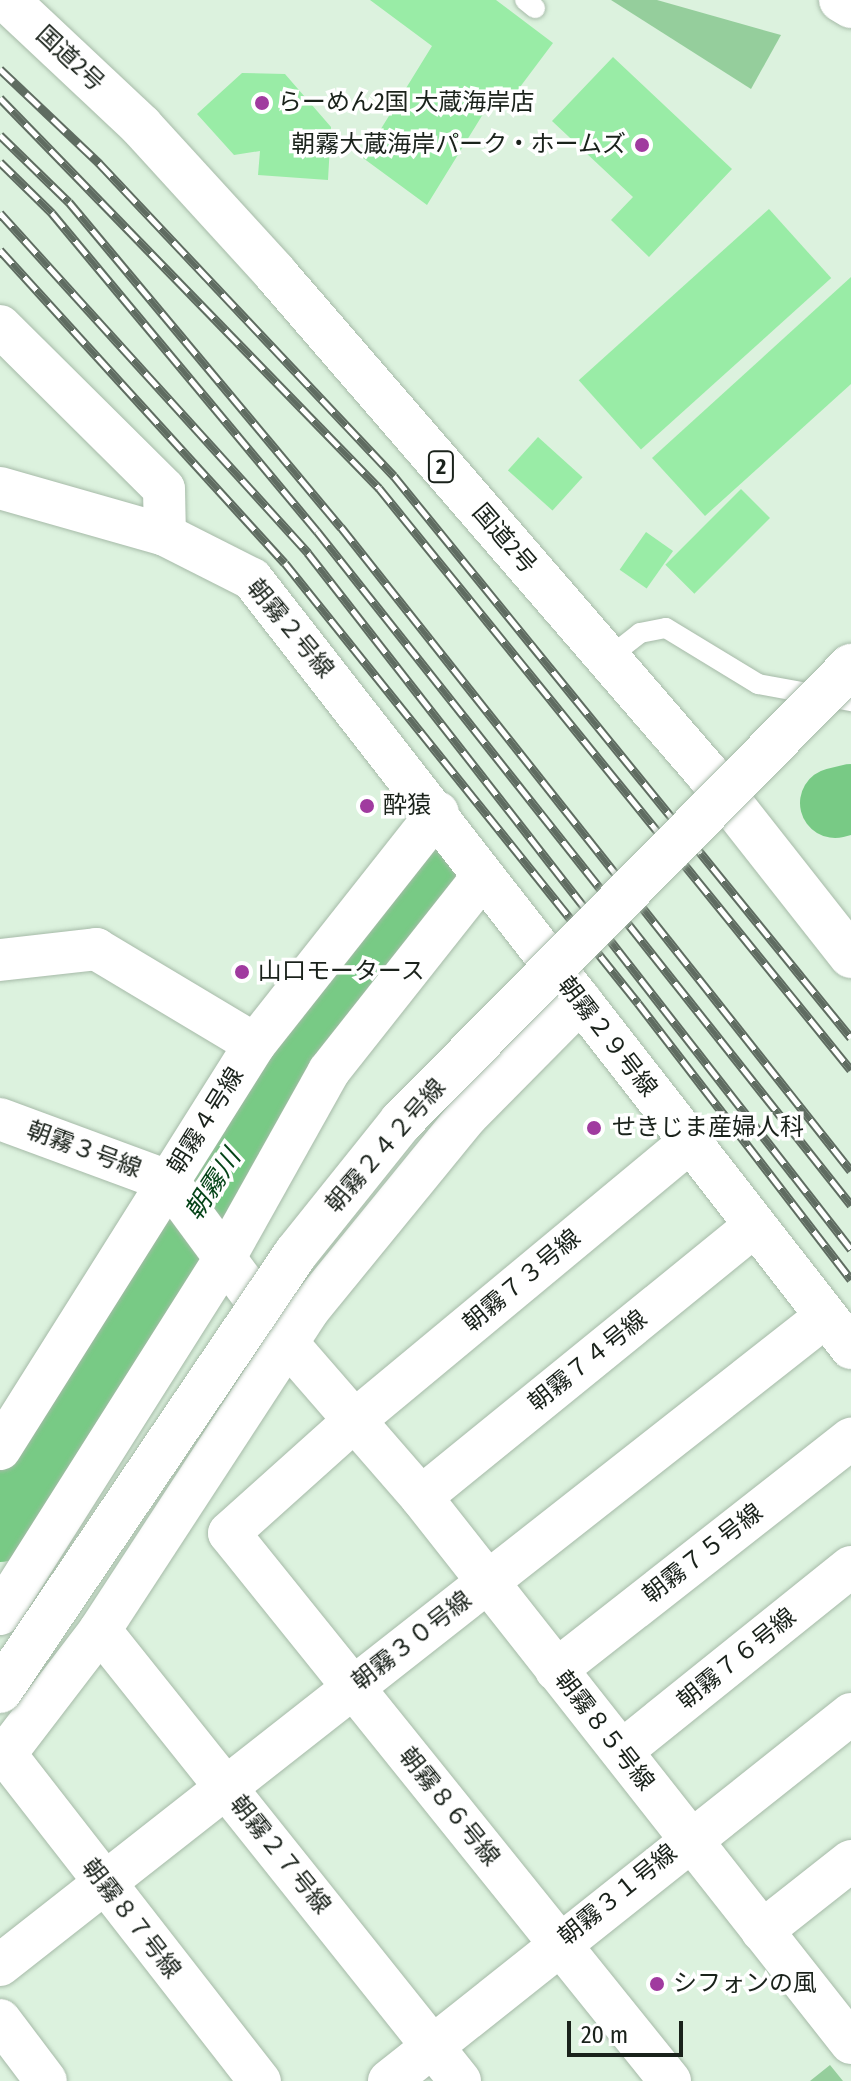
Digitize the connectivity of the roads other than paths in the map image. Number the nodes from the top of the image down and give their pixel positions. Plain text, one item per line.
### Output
1 (7, 0) edge
2 (841, 0) edge
3 (851, 6) edge
4 (0, 326) edge
5 (0, 488) edge
6 (165, 535) junction
7 (607, 659) junction
8 (851, 666) edge
9 (851, 701) edge
10 (459, 844) junction
11 (845, 939) edge
12 (0, 960) edge
13 (581, 1001) junction
14 (255, 1044) junction
15 (0, 1119) edge
16 (689, 1143) junction
17 (172, 1186) junction
18 (755, 1226) junction
19 (216, 1248) junction
20 (838, 1333) edge
21 (288, 1344) junction
22 (355, 1420) junction
23 (851, 1439) edge
24 (0, 1449) edge
25 (421, 1497) junction
26 (851, 1567) edge
27 (489, 1582) junction
28 (0, 1614) edge
29 (100, 1630) junction
30 (556, 1670) junction
31 (351, 1688) junction
32 (0, 1691) edge
33 (851, 1714) edge
34 (623, 1750) junction
35 (3, 1758) edge
36 (227, 1789) junction
37 (687, 1840) junction
38 (851, 1861) edge
39 (104, 1885) junction
40 (762, 1931) junction
41 (560, 1943) junction
42 (0, 1965) edge
43 (844, 2019) edge
44 (0, 2020) edge
45 (432, 2046) junction
46 (46, 2081) edge
47 (260, 2081) edge
48 (389, 2081) edge
49 (460, 2081) edge
50 (670, 2081) edge

1 - 7 main road, 国道2号 / 2
2 - 3 main road
4 - 6 street
5 - 6 street, 朝霧２号線
6 - 10 street, 朝霧２号線
7 - 9 lane
7 - 11 main road, 国道2号 / 2
8 - 32 main road, 朝霧２４２号線, bridge
10 - 13 street, 朝霧２９号線
10 - 14 street, 朝霧４号線
10 - 19 street
12 - 14 street
13 - 16 street, 朝霧２９号線
13 - 21 street
14 - 17 street, 朝霧４号線
15 - 17 street, 朝霧３号線
16 - 18 street, 朝霧２９号線
16 - 22 street, 朝霧７３号線
17 - 19 street
17 - 24 street, 朝霧４号線
18 - 20 street, 朝霧２９号線
18 - 25 street, 朝霧７４号線
19 - 21 street, 朝霧８５号線
19 - 28 street
20 - 27 street, 朝霧３０号線
21 - 22 street, 朝霧８５号線
21 - 29 street
22 - 25 street, 朝霧８５号線
22 - 31 street, 朝霧８６号線
23 - 30 street, 朝霧７５号線
25 - 27 street, 朝霧８５号線
26 - 34 street, 朝霧７６号線
27 - 30 street, 朝霧８５号線
27 - 31 street, 朝霧３０号線
29 - 35 street
29 - 36 street, 朝霧２７号線
30 - 34 street, 朝霧８５号線
31 - 36 street, 朝霧３０号線
31 - 41 street, 朝霧８６号線
33 - 37 street, 朝霧３１号線
34 - 37 street, 朝霧８５号線
35 - 39 street, 朝霧８７号線
36 - 39 street, 朝霧３０号線
36 - 45 street, 朝霧２７号線
37 - 40 street, 朝霧８５号線
37 - 41 street, 朝霧３１号線
38 - 40 street
39 - 42 street, 朝霧３０号線
39 - 47 street, 朝霧８７号線
40 - 43 street, 朝霧８５号線
41 - 45 street, 朝霧３１号線
41 - 50 street, 朝霧８６号線
44 - 46 street
45 - 48 street, 朝霧３１号線
45 - 49 street, 朝霧２７号線

